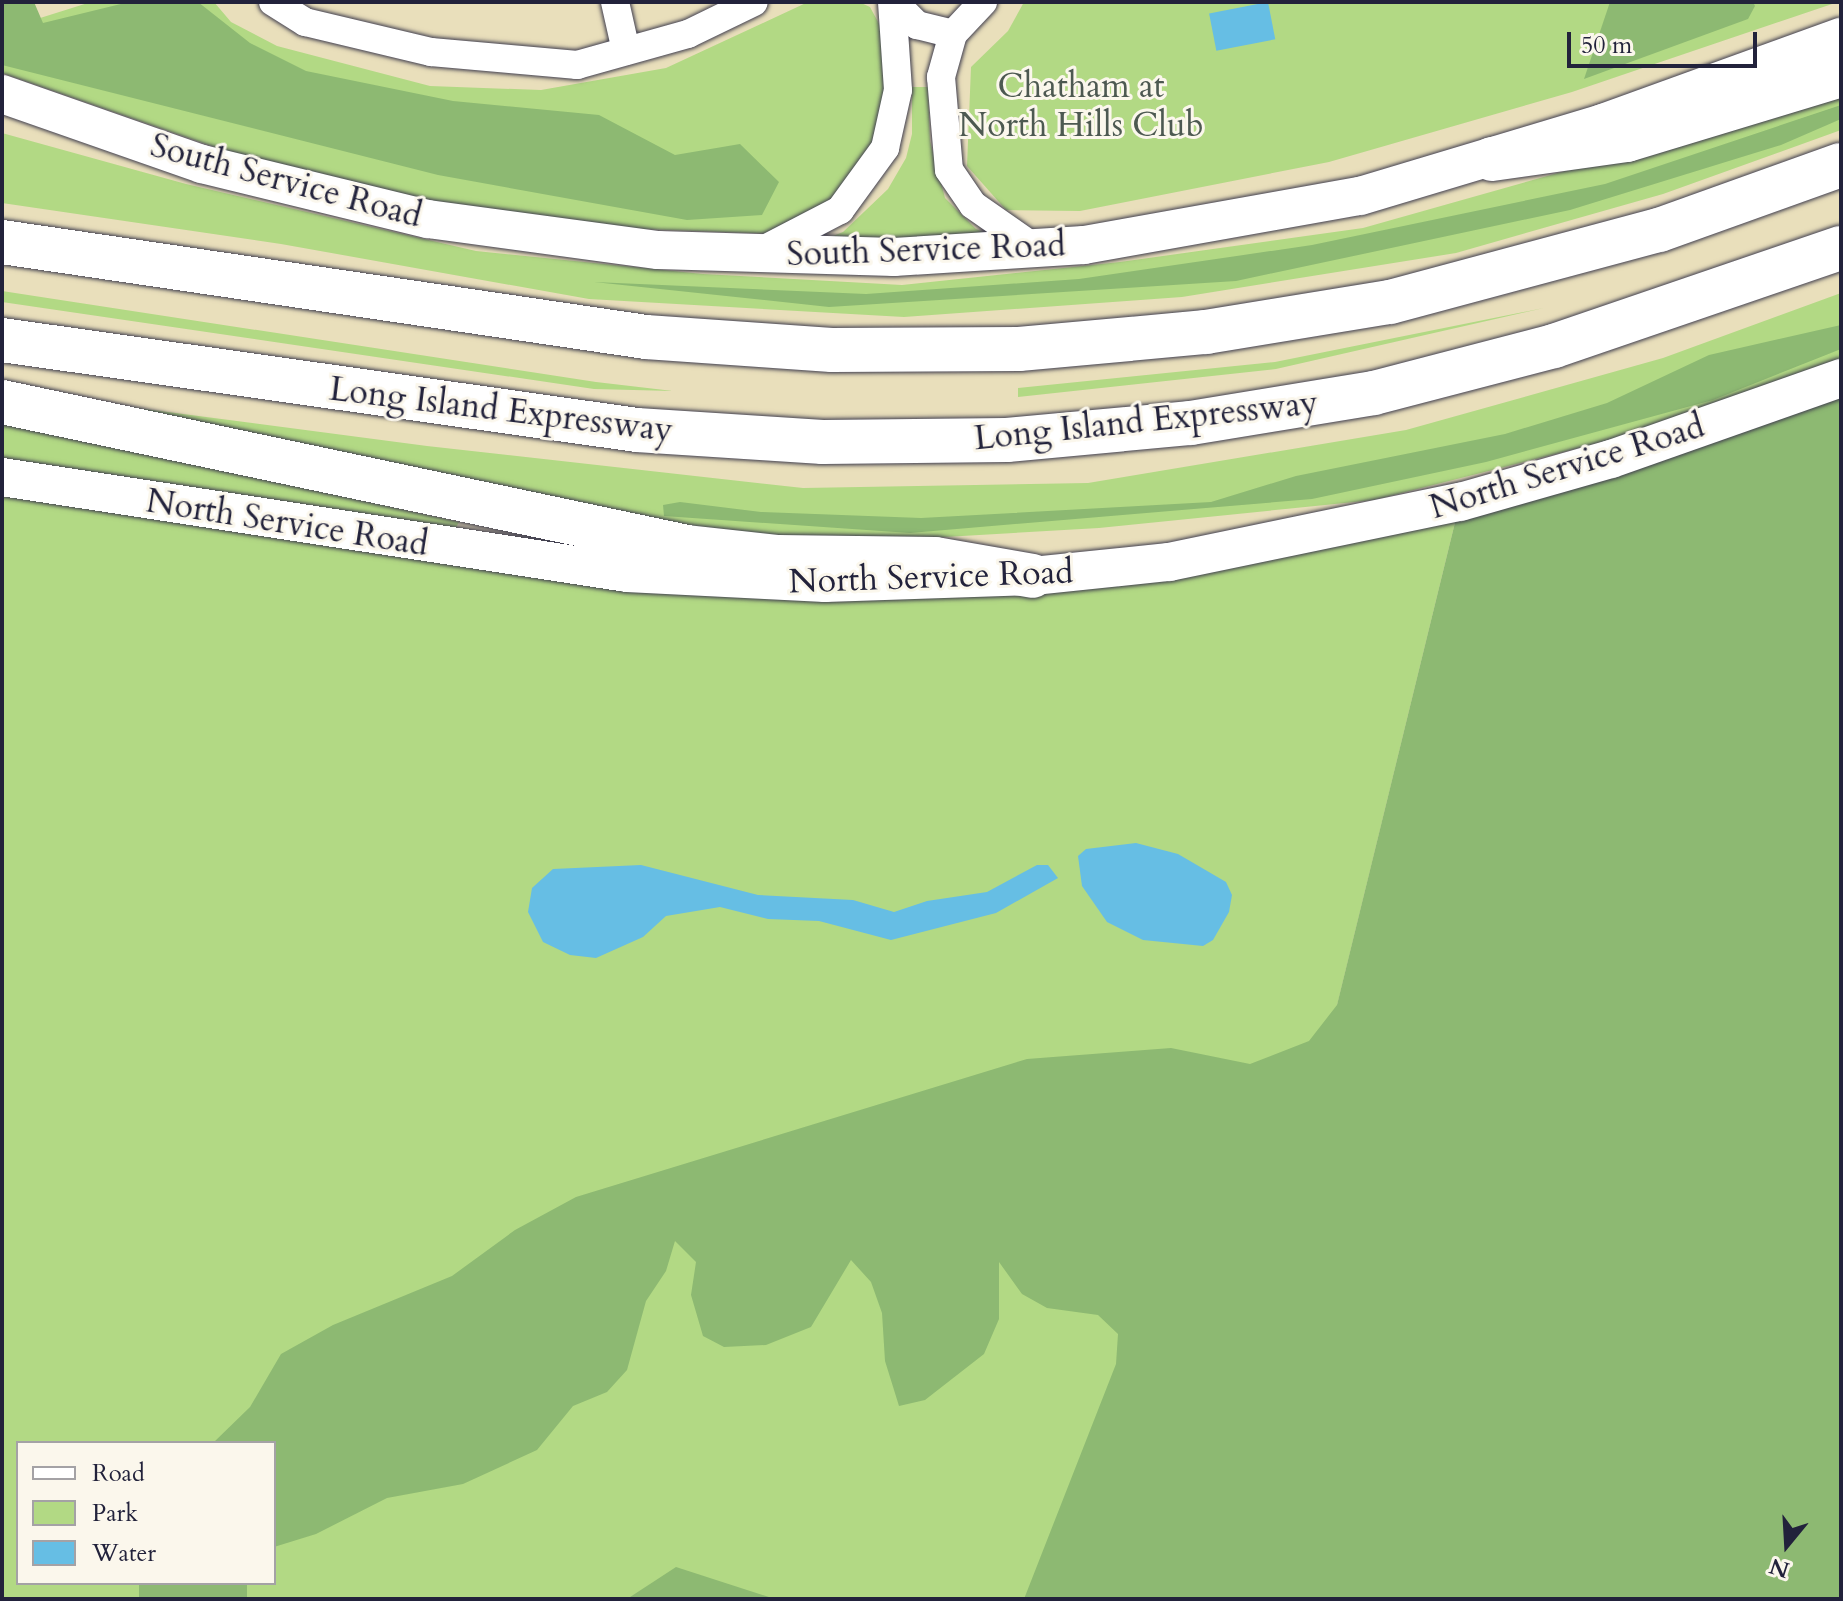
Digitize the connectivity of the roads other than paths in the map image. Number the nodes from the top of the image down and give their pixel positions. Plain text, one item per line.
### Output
1 (273, 2) edge
2 (615, 2) edge
3 (754, 2) edge
4 (893, 2) edge
5 (983, 2) edge
6 (953, 34) junction
7 (1841, 37) edge
8 (626, 51) junction
9 (1841, 75) edge
10 (2, 94) edge
11 (1492, 159) junction
12 (1841, 165) edge
13 (2, 242) edge
14 (1841, 248) edge
15 (1036, 249) junction
16 (751, 255) junction
17 (2, 340) edge
18 (1841, 378) edge
19 (2, 402) edge
20 (2, 477) edge
21 (1033, 576) junction

1 - 8 street
2 - 8 street
3 - 8 street
4 - 6 street
4 - 16 street
5 - 6 street
6 - 15 street
7 - 11 main road, South Service Road
9 - 11 highway
10 - 16 main road, South Service Road
11 - 15 main road, South Service Road
12 - 13 highway
14 - 17 highway, Long Island Expressway
15 - 16 main road, South Service Road
18 - 21 main road, North Service Road
19 - 21 highway
20 - 21 main road, North Service Road

